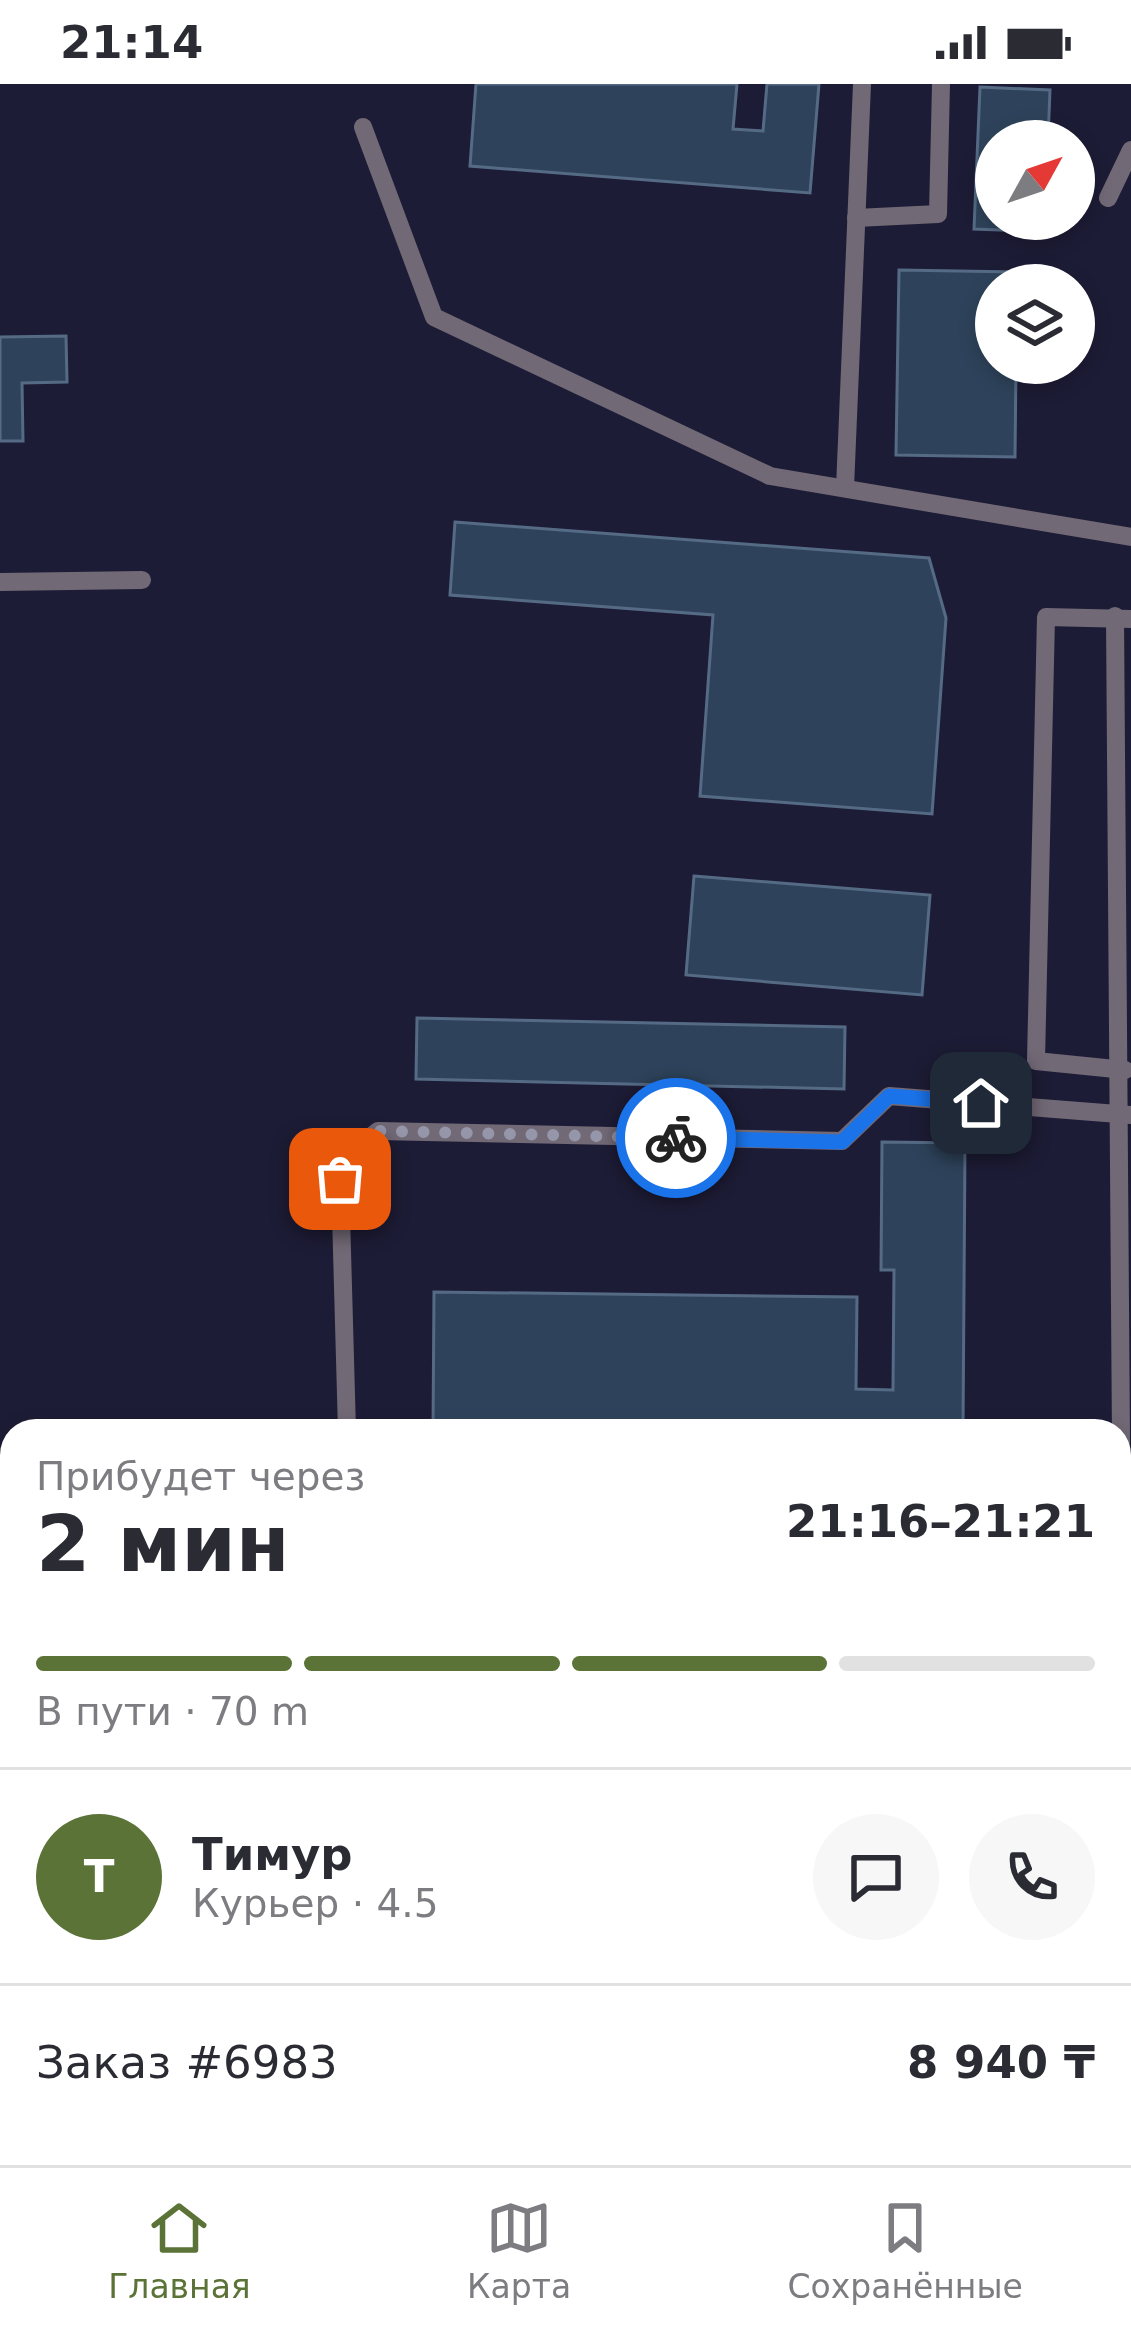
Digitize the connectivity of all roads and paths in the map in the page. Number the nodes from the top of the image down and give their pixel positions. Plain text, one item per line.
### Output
1 (862, 84) edge
2 (941, 84) edge
3 (363, 127) dead end
4 (1131, 151) edge
5 (1108, 198) dead end
6 (856, 218) junction
7 (845, 488) junction
8 (1131, 537) edge
9 (142, 580) dead end
10 (0, 582) edge
11 (1123, 618) edge
12 (1125, 1069) edge
13 (1125, 1115) edge
14 (346, 1419) edge
15 (1123, 1419) edge

1 - 6 lane
2 - 6 lane
3 - 7 lane
4 - 5 lane
6 - 7 lane
7 - 8 lane
9 - 10 lane
11 - 12 lane
11 - 12 lane
12 - 13 lane
13 - 14 lane
13 - 15 lane

